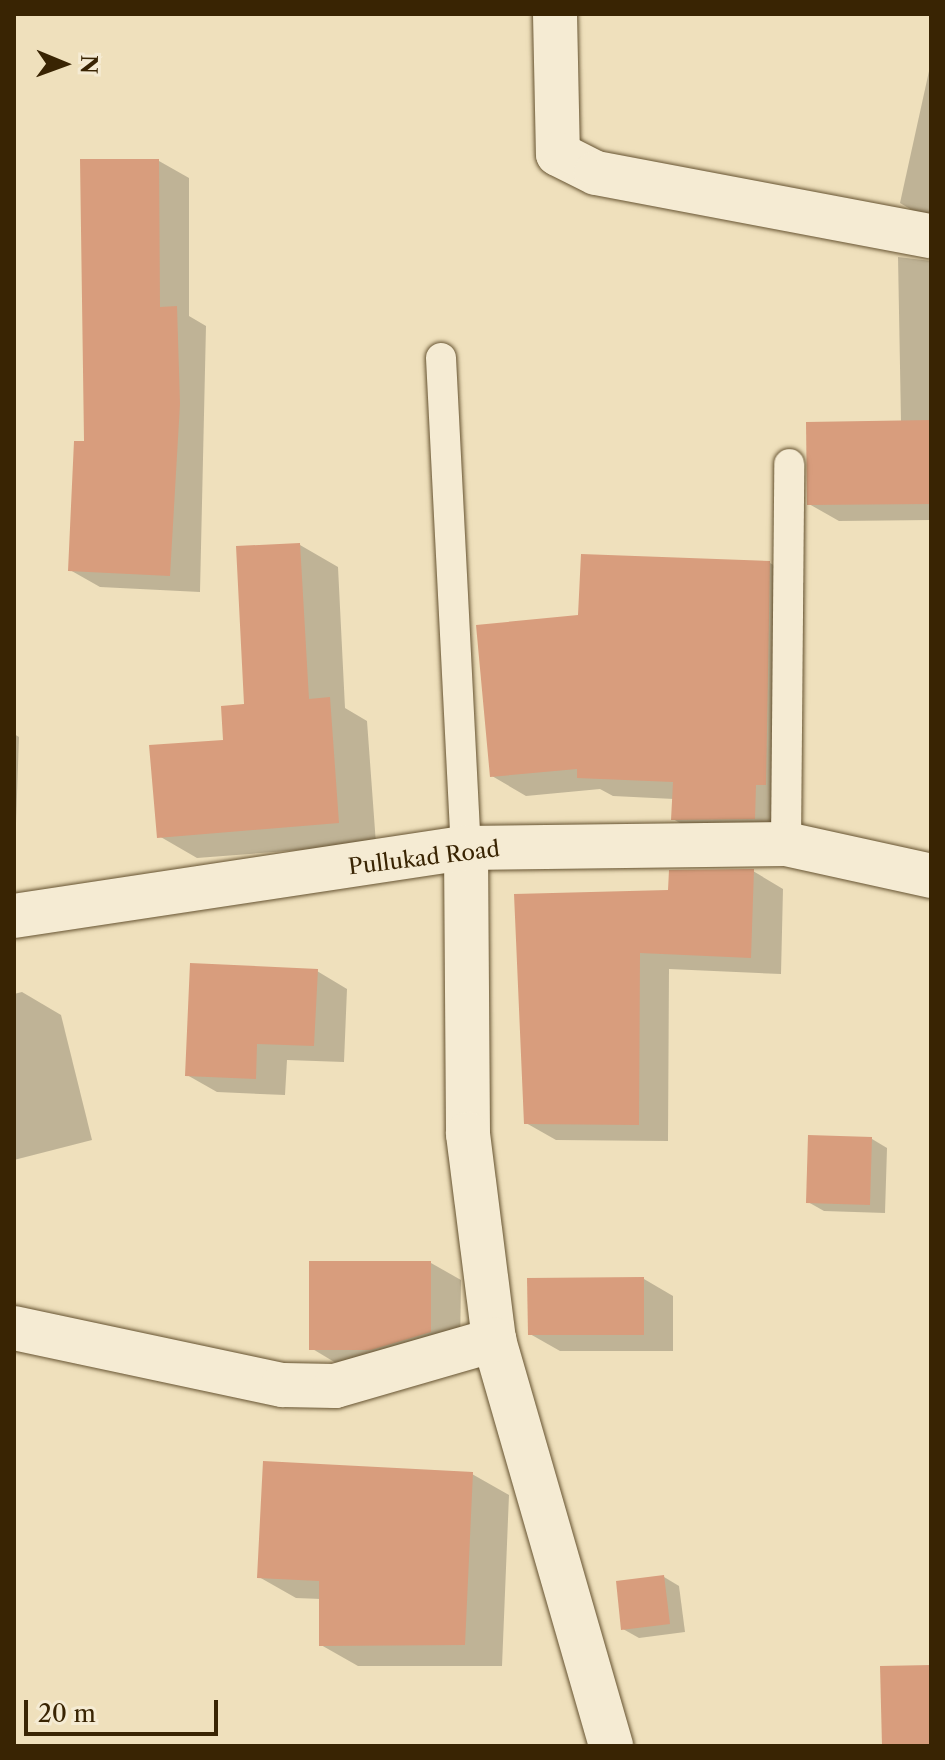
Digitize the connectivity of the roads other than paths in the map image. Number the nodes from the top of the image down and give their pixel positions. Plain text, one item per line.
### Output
1 (555, 14) edge
2 (931, 236) edge
3 (441, 358) dead end
4 (789, 464) dead end
5 (786, 844) junction
6 (466, 848) junction
7 (931, 876) edge
8 (14, 916) edge
9 (14, 1328) edge
10 (494, 1340) junction
11 (611, 1746) edge

1 - 2 street
3 - 6 lane
4 - 5 lane
5 - 6 street, Pullukad Road
5 - 7 street, Pullukad Road
6 - 8 street, Pullukad Road
6 - 10 street
9 - 10 street
10 - 11 street

